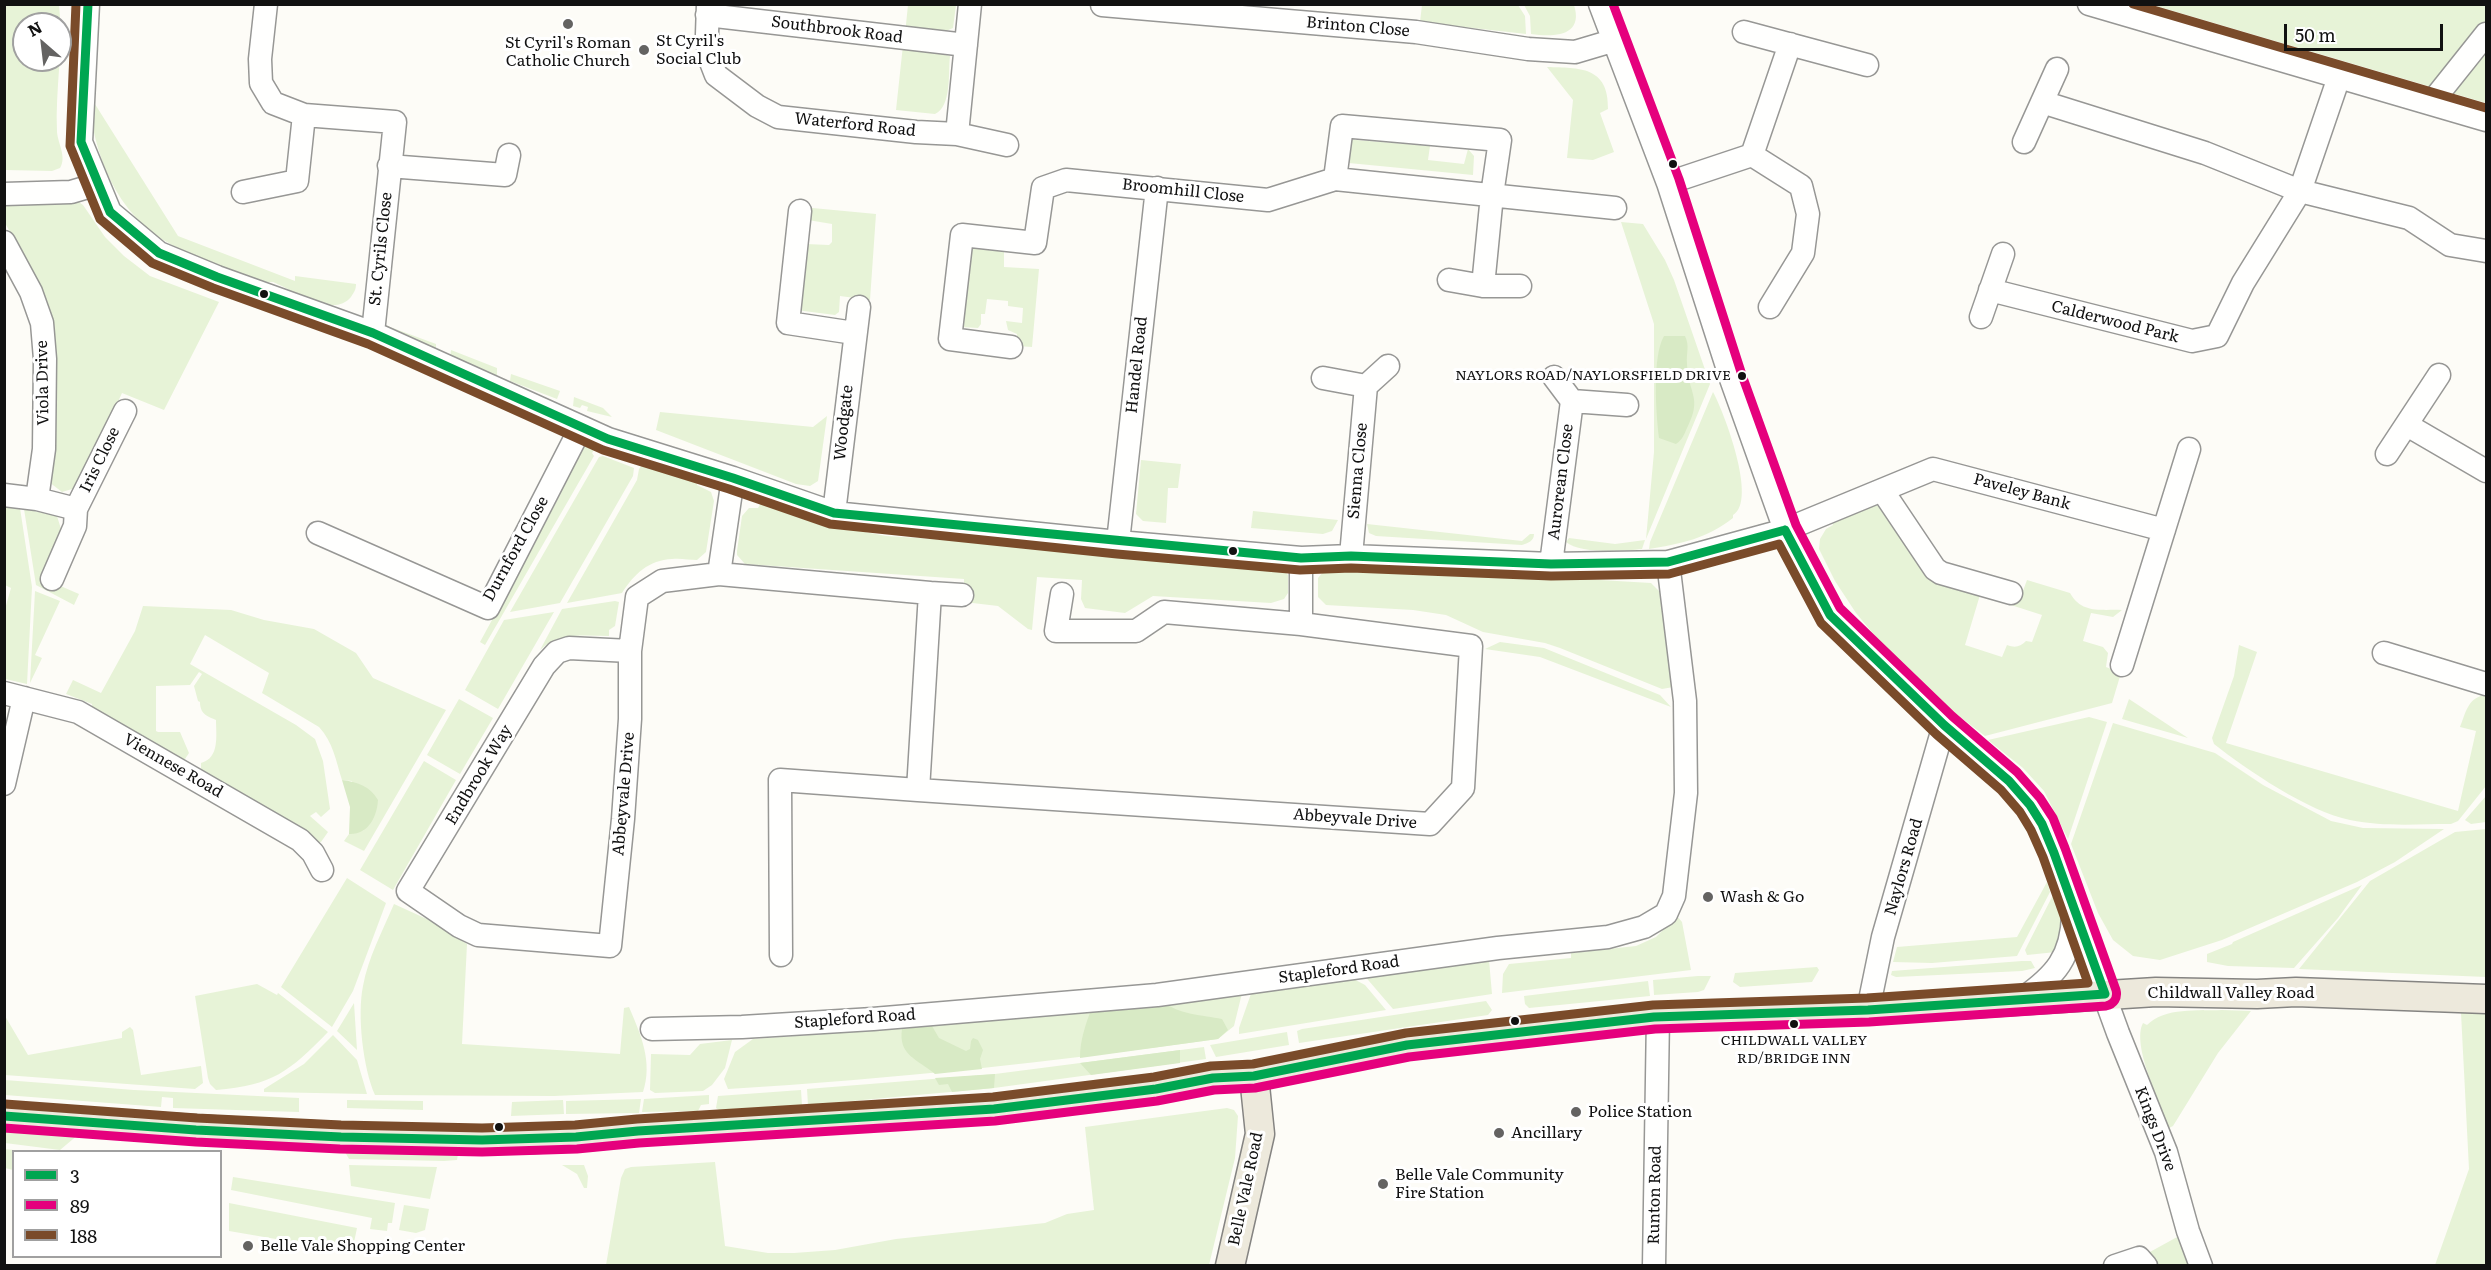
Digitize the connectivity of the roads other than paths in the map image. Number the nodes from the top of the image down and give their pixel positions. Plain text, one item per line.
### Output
1 (88, 4) edge
2 (266, 4) edge
3 (970, 4) edge
4 (1600, 4) edge
5 (2089, 4) edge
6 (1102, 5) edge
7 (707, 10) edge
8 (1744, 32) dead end
9 (2487, 34) edge
10 (1612, 41) junction
11 (1790, 44) junction
12 (966, 45) junction
13 (1867, 65) dead end
14 (2057, 69) dead end
15 (2339, 77) junction
16 (2042, 102) junction
17 (2431, 103) junction
18 (757, 106) joint
19 (304, 116) junction
20 (2487, 120) edge
21 (957, 134) junction
22 (2024, 142) dead end
23 (1007, 145) dead end
24 (1752, 155) junction
25 (390, 166) junction
26 (512, 170) dead end
27 (1335, 179) junction
28 (1668, 183) junction
29 (98, 184) junction
30 (1157, 188) junction
31 (2300, 191) junction
32 (243, 192) dead end
33 (4, 194) edge
34 (1492, 195) junction
35 (1615, 208) dead end
36 (800, 211) dead end
37 (4, 242) edge
38 (2487, 251) edge
39 (2003, 254) dead end
40 (1449, 280) dead end
41 (1483, 285) junction
42 (1520, 286) dead end
43 (1990, 290) junction
44 (859, 307) dead end
45 (1770, 307) dead end
46 (1981, 318) dead end
47 (373, 333) junction
48 (854, 333) junction
49 (1011, 347) dead end
50 (1388, 366) dead end
51 (2439, 375) dead end
52 (1554, 377) dead end
53 (1323, 378) dead end
54 (1366, 386) junction
55 (1572, 401) junction
56 (1627, 405) dead end
57 (124, 411) dead end
58 (2407, 425) junction
59 (581, 427) junction
60 (2188, 449) dead end
61 (2387, 454) dead end
62 (2487, 471) edge
63 (733, 478) junction
64 (1882, 490) junction
65 (4, 495) edge
66 (37, 499) junction
67 (76, 509) junction
68 (834, 513) junction
69 (1785, 530) junction
70 (2164, 530) junction
71 (318, 533) dead end
72 (1118, 542) junction
73 (1351, 556) junction
74 (1301, 558) junction
75 (1668, 562) junction
76 (1551, 564) junction
77 (719, 574) junction
78 (52, 579) dead end
79 (930, 593) junction
80 (2011, 593) dead end
81 (1062, 594) dead end
82 (962, 595) dead end
83 (1301, 624) junction
84 (630, 651) junction
85 (2384, 653) dead end
86 (2122, 665) dead end
87 (2487, 684) edge
88 (14, 695) edge
89 (1944, 725) junction
90 (4, 784) edge
91 (918, 790) junction
92 (322, 870) dead end
93 (2073, 909) junction
94 (478, 935) joint
95 (781, 956) dead end
96 (2105, 994) junction
97 (2022, 999) junction
98 (2487, 999) edge
99 (1868, 1010) junction
100 (1658, 1016) junction
101 (652, 1029) dead end
102 (1254, 1076) junction
103 (4, 1116) edge
104 (1230, 1266) edge
105 (1654, 1266) edge
106 (2115, 1266) edge
107 (2146, 1266) edge
108 (2200, 1266) edge

1 - 29 street, Paveley Bank
2 - 19 street, St. Cyrils Close
3 - 12 street
4 - 10 street
5 - 15 street
6 - 10 street, Brinton Close
7 - 12 street, Southbrook Road
7 - 18 street, Southbrook Road
8 - 11 street
9 - 17 street
10 - 28 street
11 - 13 street
11 - 24 street
12 - 21 street
14 - 16 street
15 - 17 street
15 - 31 street, Calderwood Park
16 - 22 street
16 - 31 street
17 - 20 street
18 - 21 street, Waterford Road
19 - 25 street, St. Cyrils Close
19 - 32 street
21 - 23 street, Waterford Road
24 - 28 street
24 - 45 street
25 - 26 street
25 - 47 street, St. Cyrils Close
27 - 30 street, Broomhill Close
27 - 34 street, Broomhill Close
27 - 34 street
28 - 69 street
29 - 33 street
29 - 47 street, Paveley Bank
30 - 49 street, Broomhill Close
30 - 72 street, Handel Road
31 - 38 street
31 - 43 street, Calderwood Park
34 - 35 street, Broomhill Close
34 - 41 street
36 - 48 street
37 - 66 street, Viola Drive
39 - 43 street
40 - 41 street
41 - 42 street
43 - 46 street
44 - 48 street, Woodgate
47 - 59 street, Paveley Bank
48 - 68 street, Woodgate
50 - 54 street
51 - 58 street
52 - 55 street, Aurorean Close
53 - 54 street
54 - 73 street, Sienna Close
55 - 56 street, Aurorean Close
55 - 76 street, Aurorean Close
57 - 67 street, Iris Close
58 - 61 street
58 - 62 street
59 - 63 street, Paveley Bank
59 - 71 street, Durnford Close
60 - 70 street
63 - 68 street, Paveley Bank
63 - 77 street
64 - 69 street, Paveley Bank
64 - 70 street, Paveley Bank
64 - 80 street
65 - 66 street
66 - 67 street, Iris Close
67 - 78 street, Iris Close
68 - 72 street, Paveley Bank
69 - 75 street, Paveley Bank
69 - 89 street
70 - 86 street
72 - 74 street, Paveley Bank
73 - 74 street, Paveley Bank
73 - 76 street, Paveley Bank
74 - 83 street
75 - 76 street, Paveley Bank
75 - 101 street, Stapleford Road
77 - 79 street, Abbeyvale Drive
77 - 84 street, Abbeyvale Drive
79 - 82 street, Abbeyvale Drive
79 - 91 street
81 - 83 street, Abbeyvale Drive
83 - 91 street, Abbeyvale Drive
84 - 94 street, Abbeyvale Drive
84 - 94 street, Endbrook Way
85 - 87 street
88 - 90 street
88 - 92 street, Viennese Road
89 - 93 street
89 - 99 street, Naylors Road
91 - 95 street, Abbeyvale Drive
93 - 96 street
93 - 97 street
96 - 97 main road, Childwall Valley Road
96 - 98 main road, Childwall Valley Road
96 - 108 street, Kings Drive
97 - 99 main road, Childwall Valley Road
99 - 100 main road, Childwall Valley Road
100 - 102 main road, Childwall Valley Road
100 - 105 street, Runton Road
102 - 103 main road, Childwall Valley Road
102 - 104 main road, Belle Vale Road
106 - 107 street

